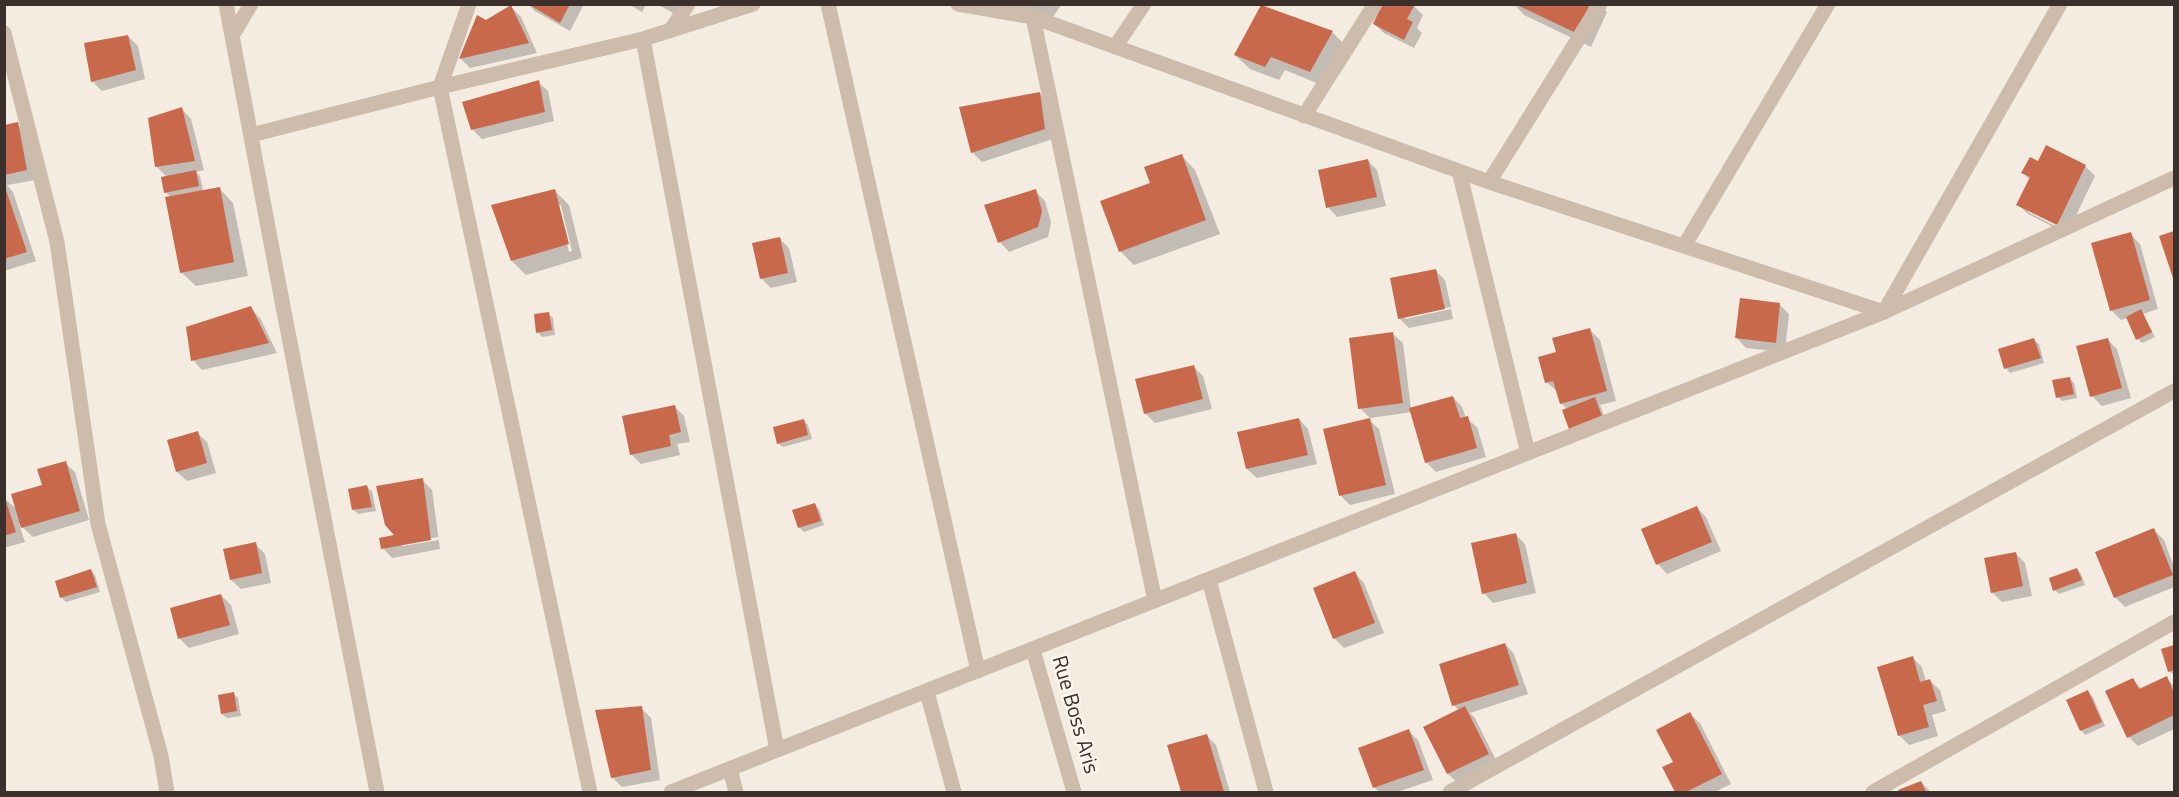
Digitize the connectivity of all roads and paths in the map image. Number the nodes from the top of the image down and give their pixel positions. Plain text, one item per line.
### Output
1 (226, 4) edge
2 (251, 4) edge
3 (469, 4) edge
4 (688, 4) edge
5 (753, 4) edge
6 (828, 4) edge
7 (958, 4) edge
8 (1144, 4) edge
9 (1375, 4) edge
10 (1600, 4) edge
11 (1828, 4) edge
12 (2060, 4) edge
13 (1033, 17) junction
14 (670, 31) junction
15 (4, 33) edge
16 (232, 36) junction
17 (643, 39) junction
18 (1115, 47) junction
19 (440, 87) junction
20 (1304, 116) junction
21 (251, 135) junction
22 (1459, 171) junction
23 (2175, 178) edge
24 (1489, 182) junction
25 (1684, 246) junction
26 (1884, 312) junction
27 (2175, 391) edge
28 (1528, 453) junction
29 (1209, 580) junction
30 (1155, 601) junction
31 (2175, 622) edge
32 (1033, 650) junction
33 (978, 671) junction
34 (927, 692) junction
35 (777, 750) junction
36 (730, 769) junction
37 (167, 792) edge
38 (377, 792) edge
39 (590, 792) edge
40 (671, 792) edge
41 (736, 792) edge
42 (954, 792) edge
43 (1074, 792) edge
44 (1266, 792) edge
45 (1450, 792) edge
46 (1873, 792) edge

1 - 16 street
2 - 16 street
3 - 19 street
4 - 14 street
5 - 14 street
6 - 33 street
7 - 13 street
8 - 18 street
9 - 20 street
10 - 24 street
11 - 25 street
12 - 26 street
13 - 18 street
13 - 30 street
14 - 17 street
15 - 37 street
16 - 21 street
17 - 19 street
17 - 35 street
18 - 20 street
19 - 21 street
19 - 39 street
20 - 22 street
21 - 38 street
22 - 24 street
22 - 28 street
23 - 26 street
24 - 25 street
25 - 26 street
26 - 28 street
27 - 45 street
28 - 29 street
29 - 30 street
29 - 44 street
30 - 32 street
31 - 46 street
32 - 33 street
32 - 43 street, Rue Boss Aris
33 - 34 street
34 - 35 street
34 - 42 street
35 - 36 street
36 - 40 street
36 - 41 street

